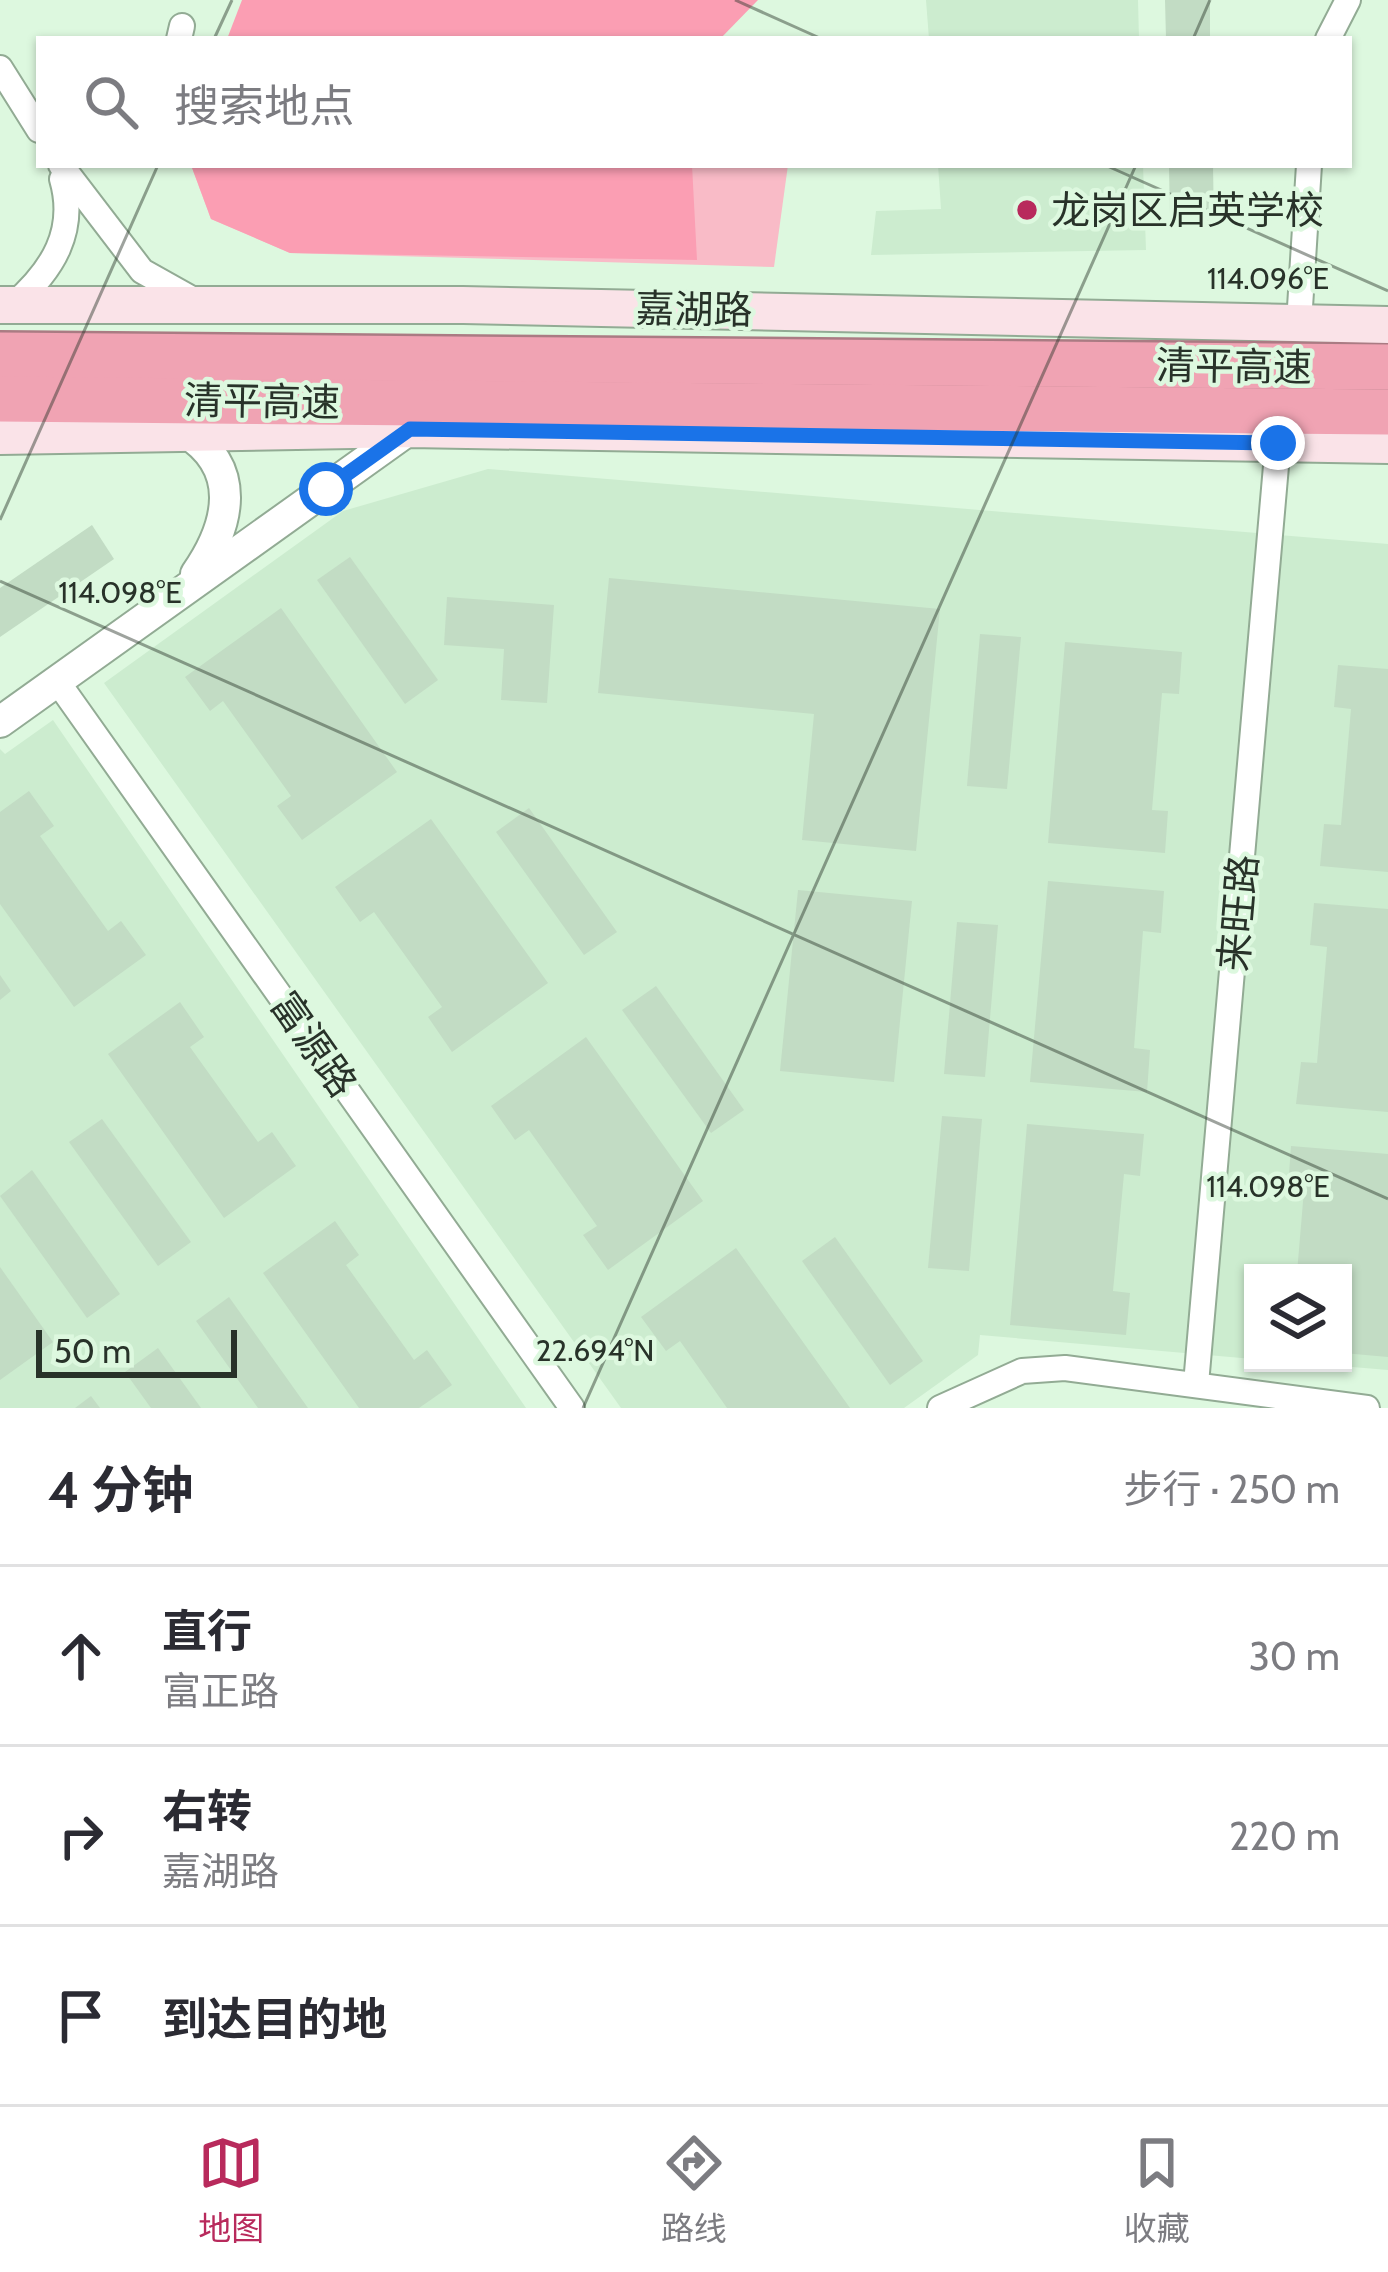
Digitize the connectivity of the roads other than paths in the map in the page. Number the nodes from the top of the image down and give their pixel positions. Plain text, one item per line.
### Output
1 (1348, 0) edge
2 (1330, 36) edge
3 (0, 68) edge
4 (36, 125) edge
5 (61, 168) edge
6 (62, 168) edge
7 (1309, 168) edge
8 (206, 304) junction
9 (7, 305) edge
10 (1299, 322) junction
11 (1388, 325) edge
12 (0, 355) edge
13 (1388, 368) edge
14 (0, 399) edge
15 (1388, 412) edge
16 (410, 429) junction
17 (185, 432) junction
18 (0, 436) edge
19 (1278, 443) junction
20 (1388, 445) edge
21 (186, 589) junction
22 (57, 681) junction
23 (0, 722) edge
24 (1196, 1384) junction
25 (572, 1408) edge
26 (940, 1408) edge
27 (1367, 1408) edge

1 - 2 street
3 - 4 street
5 - 9 street
6 - 8 street
7 - 10 street
8 - 9 main road, 嘉湖路
8 - 10 main road, 嘉湖路
10 - 11 main road, 嘉湖路
12 - 13 highway, 清平高速
14 - 15 highway, 清平高速
16 - 17 main road
16 - 19 main road
16 - 21 street
17 - 18 main road
17 - 21 street
19 - 20 main road
19 - 24 street, 来旺路
21 - 22 street
22 - 23 street
22 - 25 street, 富源路
24 - 26 street
24 - 27 street

